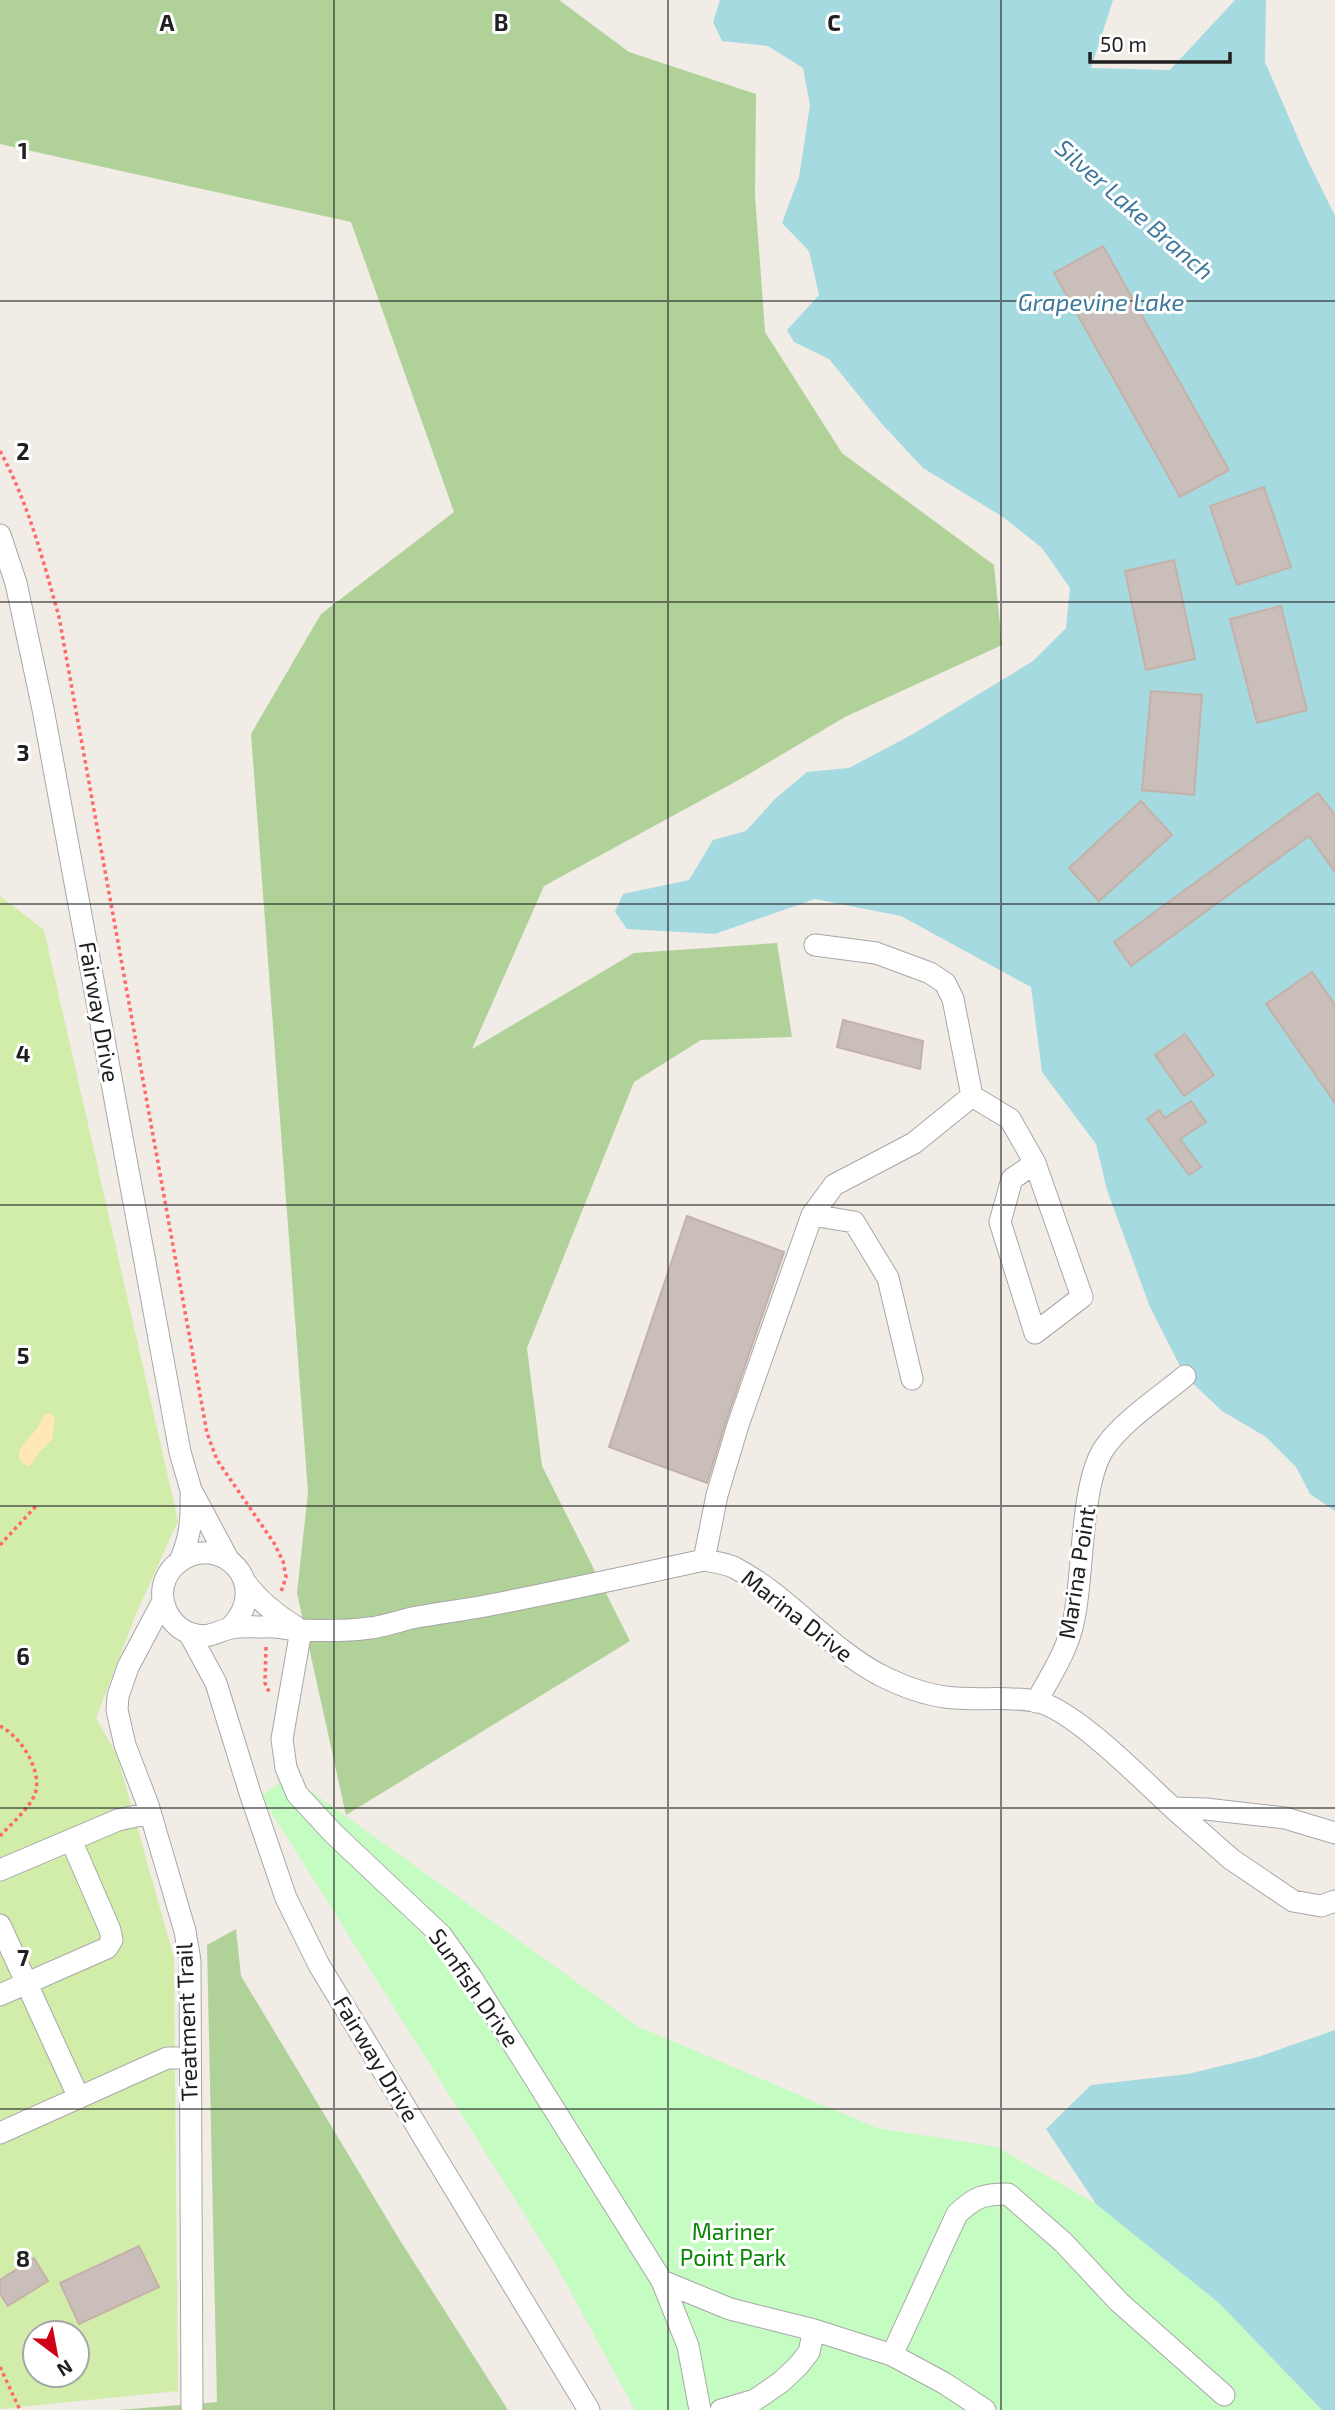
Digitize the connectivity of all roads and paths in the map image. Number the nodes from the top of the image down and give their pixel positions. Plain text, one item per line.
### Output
1 (0, 451) edge
2 (0, 536) edge
3 (815, 945) dead end
4 (972, 1096) junction
5 (1035, 1163) junction
6 (812, 1215) junction
7 (1185, 1376) dead end
8 (912, 1379) dead end
9 (191, 1490) junction
10 (37, 1505) dead end
11 (0, 1545) edge
12 (228, 1559) junction
13 (704, 1560) junction
14 (180, 1561) junction
15 (245, 1582) junction
16 (163, 1601) junction
17 (272, 1620) junction
18 (300, 1630) junction
19 (185, 1631) junction
20 (225, 1631) junction
21 (138, 1648) junction
22 (216, 1683) junction
23 (1036, 1702) junction
24 (286, 1709) junction
25 (0, 1726) edge
26 (1173, 1808) junction
27 (150, 1812) junction
28 (1335, 1833) edge
29 (0, 1836) edge
30 (71, 1840) junction
31 (0, 1870) edge
32 (1335, 1901) edge
33 (0, 1925) edge
34 (27, 1984) junction
35 (0, 1996) edge
36 (190, 2057) junction
37 (79, 2098) junction
38 (0, 2133) edge
39 (662, 2281) junction
40 (814, 2330) junction
41 (892, 2355) junction
42 (0, 2367) edge
43 (1224, 2395) dead end
44 (20, 2410) edge
45 (192, 2410) edge
46 (589, 2410) edge
47 (700, 2410) edge
48 (721, 2410) edge
49 (985, 2410) edge

1 - 17 path
2 - 9 street, Fairway Drive
3 - 4 street
4 - 5 street
4 - 6 street
5 - 5 street
6 - 8 street
6 - 13 street
7 - 23 street, Marina Point
9 - 12 street, Fairway Drive
9 - 14 street, Fairway Drive
10 - 11 path
12 - 14 street
12 - 15 street, Fairway Drive
13 - 18 street, Marina Drive
13 - 23 street, Marina Drive
14 - 16 street, Fairway Drive
15 - 17 street
15 - 20 street, Fairway Drive
16 - 19 street, Fairway Drive
16 - 21 street, Treatment Trail
17 - 18 street, Marina Drive
17 - 20 street, Marina Drive
17 - 24 path
18 - 24 street, Sunfish Drive
19 - 20 street
19 - 21 street
19 - 22 street, Fairway Drive
20 - 22 street, Fairway Drive
21 - 27 street, Treatment Trail
22 - 46 street, Fairway Drive
23 - 26 street, Marina Drive
24 - 39 street, Sunfish Drive
25 - 29 path
26 - 28 street
26 - 32 street, Marina Drive
27 - 30 street
27 - 36 street, Treatment Trail
30 - 31 street
30 - 34 street
33 - 34 street
34 - 35 street
34 - 37 street
36 - 37 street
36 - 45 street, Treatment Trail
37 - 38 street
39 - 40 street
39 - 47 street, Sunfish Drive
40 - 41 street
40 - 48 street
41 - 43 street
41 - 49 street
42 - 44 path

